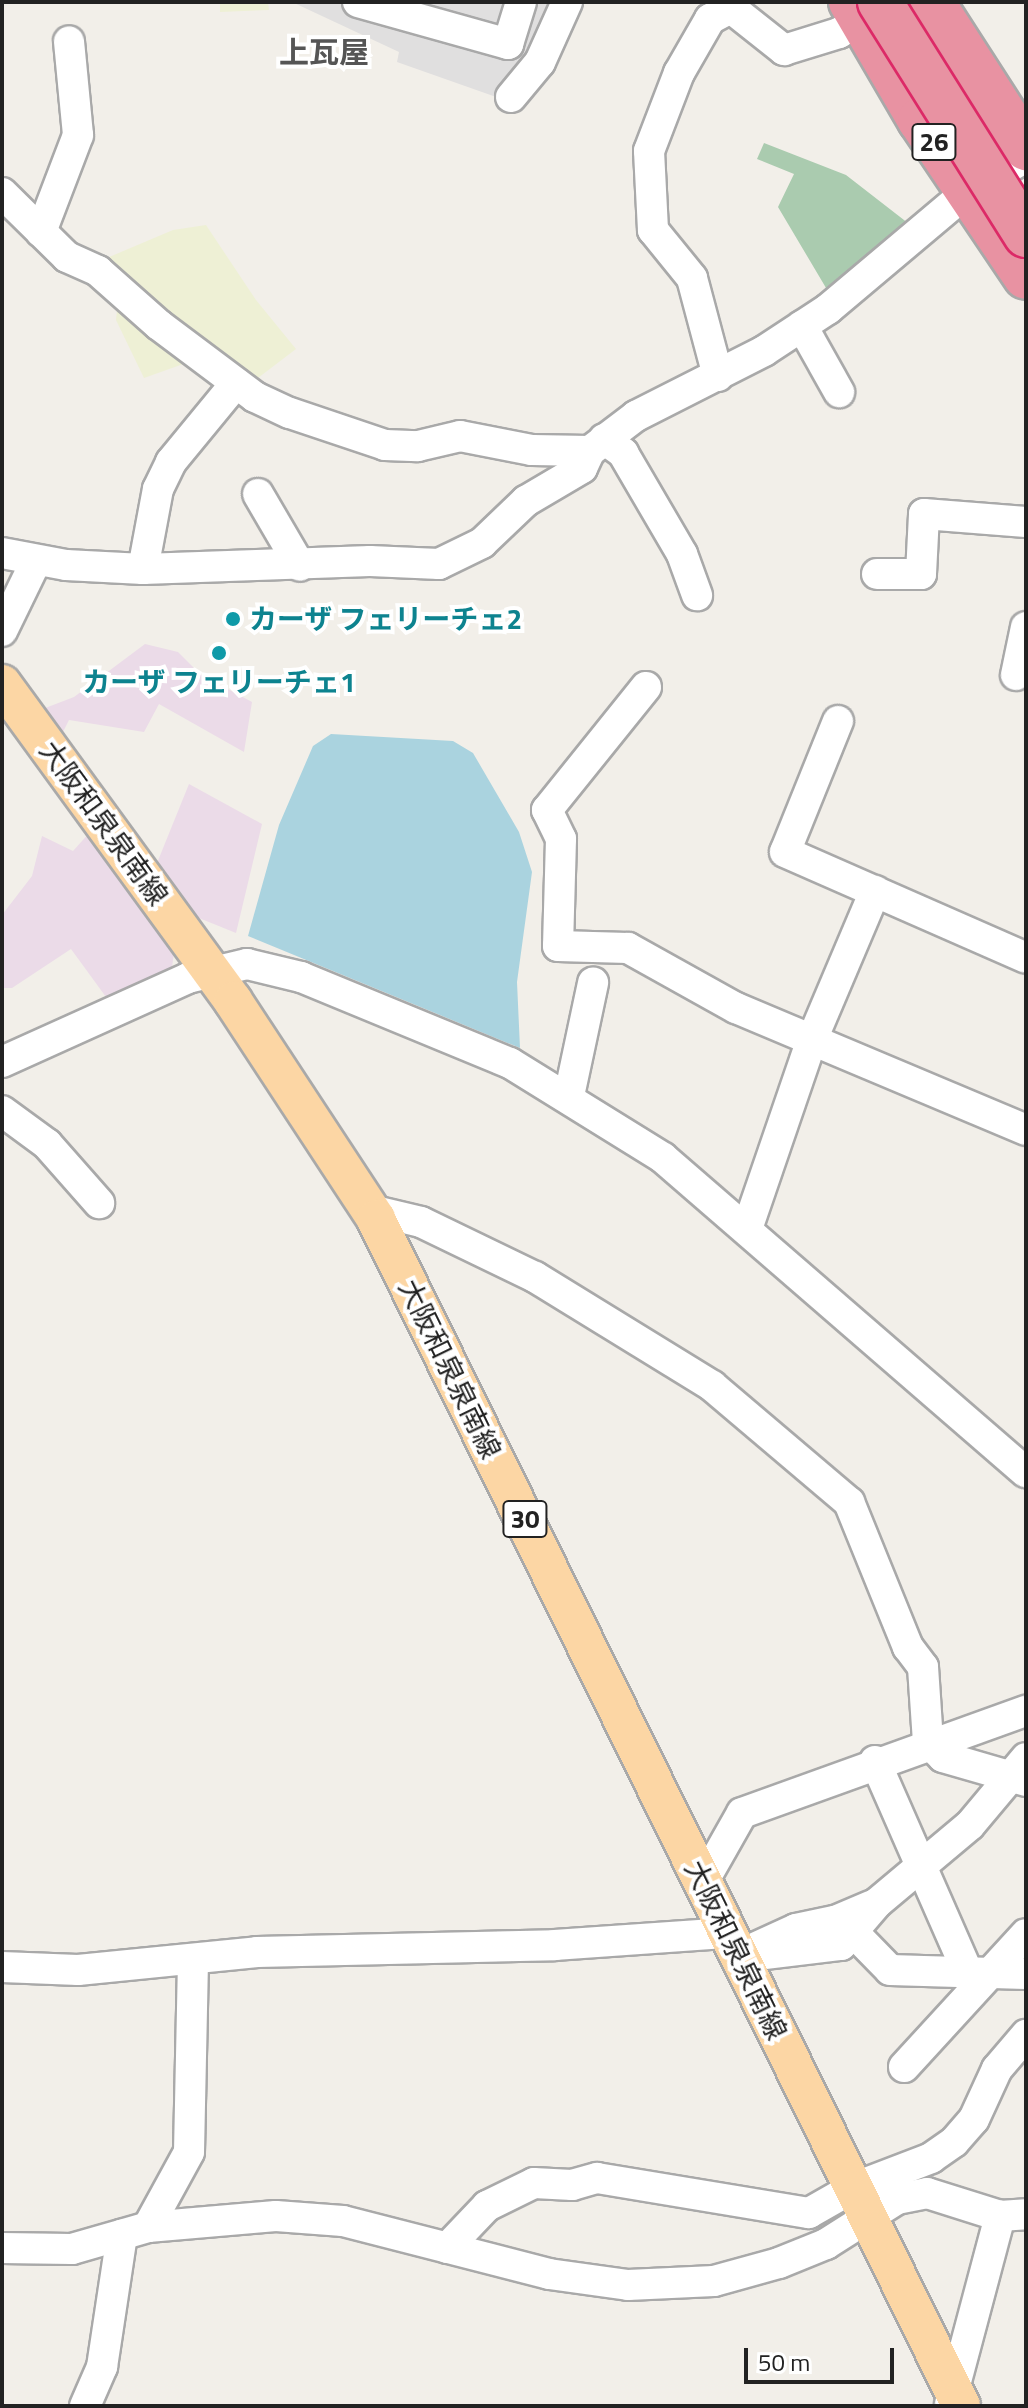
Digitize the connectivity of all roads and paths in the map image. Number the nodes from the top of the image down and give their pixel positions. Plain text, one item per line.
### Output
1 (358, 2) edge
2 (521, 2) edge
3 (567, 2) edge
4 (907, 2) edge
5 (932, 2) edge
6 (863, 8) edge
7 (69, 41) dead end
8 (511, 97) dead end
9 (1026, 148) edge
10 (1026, 157) edge
11 (967, 192) junction
12 (2, 193) edge
13 (1026, 196) edge
14 (41, 232) junction
15 (1026, 235) edge
16 (1026, 277) edge
17 (802, 326) junction
18 (718, 376) junction
19 (236, 383) junction
20 (839, 392) dead end
21 (597, 445) junction
22 (258, 494) dead end
23 (1026, 522) edge
24 (2, 553) edge
25 (36, 561) junction
26 (300, 566) junction
27 (143, 569) junction
28 (877, 574) dead end
29 (697, 595) dead end
30 (1026, 627) edge
31 (2, 631) edge
32 (1016, 675) dead end
33 (2, 684) edge
34 (646, 687) dead end
35 (838, 721) dead end
36 (875, 891) junction
37 (1026, 958) edge
38 (212, 971) junction
39 (593, 983) dead end
40 (811, 1042) junction
41 (2, 1062) edge
42 (569, 1096) junction
43 (2, 1111) edge
44 (1026, 1130) edge
45 (99, 1203) dead end
46 (371, 1210) junction
47 (747, 1229) junction
48 (1026, 1472) edge
49 (1026, 1711) edge
50 (928, 1742) junction
51 (875, 1761) junction
52 (1021, 1772) edge
53 (921, 1867) junction
54 (703, 1882) junction
55 (877, 1903) junction
56 (852, 1931) junction
57 (1026, 1934) edge
58 (734, 1945) junction
59 (193, 1959) junction
60 (2, 1967) edge
61 (980, 1972) junction
62 (1026, 1974) edge
63 (1026, 2035) edge
64 (904, 2067) dead end
65 (860, 2203) junction
66 (1013, 2215) edge
67 (135, 2230) junction
68 (5, 2244) edge
69 (447, 2248) junction
70 (955, 2402) edge
71 (85, 2406) edge

1 - 2 street
3 - 8 street
4 - 13 highway, 26
5 - 9 highway, 26
6 - 11 highway, 26
6 - 15 highway, 26, bridge
6 - 18 street
7 - 14 street
10 - 11 street
11 - 16 highway, 26
11 - 17 street
12 - 14 street
14 - 19 street
17 - 18 street
17 - 20 street
18 - 21 street
19 - 21 street
19 - 27 street
21 - 26 street
21 - 29 street
22 - 26 street
23 - 28 street
24 - 25 street
25 - 27 street
25 - 31 street
26 - 27 street
30 - 32 street
33 - 38 main road, 大阪和泉泉南線 / 30
34 - 40 street
35 - 36 street
36 - 37 street
36 - 40 street
38 - 41 street
38 - 42 street
38 - 46 main road, 大阪和泉泉南線 / 30
39 - 42 street
40 - 44 street
40 - 47 street
42 - 47 street
43 - 45 street
46 - 50 street
46 - 54 main road, 大阪和泉泉南線 / 30
47 - 48 street
49 - 50 street
50 - 51 street
50 - 52 street
51 - 53 street
51 - 54 street
52 - 53 street
53 - 55 street
53 - 61 street
54 - 58 main road, 大阪和泉泉南線 / 30
55 - 56 street
55 - 58 street
56 - 58 street
56 - 61 street
57 - 61 street
58 - 59 street
58 - 65 main road, 大阪和泉泉南線 / 30
59 - 60 street
59 - 67 street
61 - 62 street
61 - 64 street
63 - 65 street
65 - 66 street
65 - 69 street
65 - 69 street
65 - 70 main road, 大阪和泉泉南線 / 30
66 - 70 street
67 - 68 street
67 - 69 street
67 - 71 street

